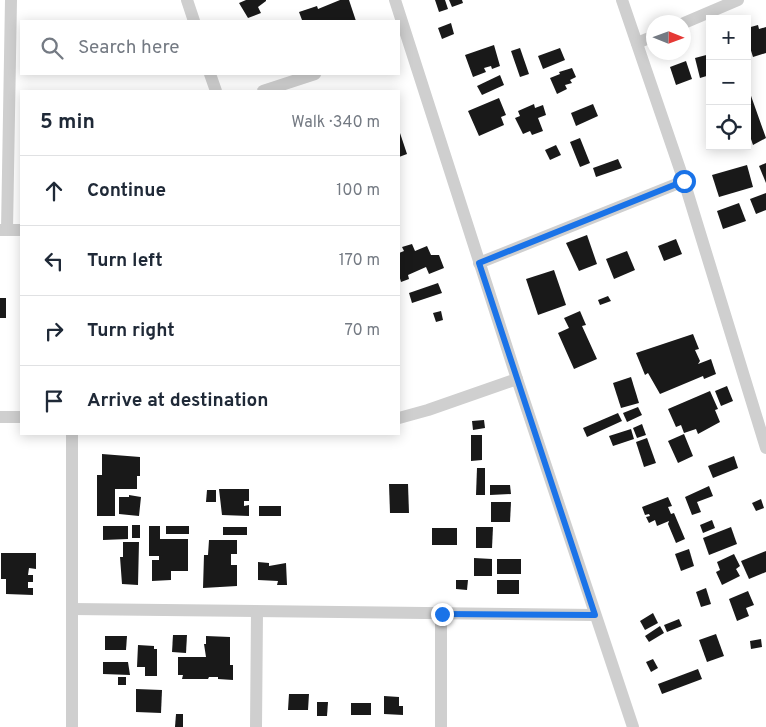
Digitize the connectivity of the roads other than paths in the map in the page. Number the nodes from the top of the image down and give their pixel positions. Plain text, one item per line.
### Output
1 (11, 0) edge
2 (187, 0) edge
3 (395, 0) edge
4 (622, 0) edge
5 (738, 0) edge
6 (194, 20) edge
7 (399, 20) edge
8 (691, 20) edge
9 (400, 24) edge
10 (646, 39) edge
11 (636, 43) junction
12 (404, 44) edge
13 (210, 75) edge
14 (312, 75) edge
15 (216, 90) edge
16 (266, 90) edge
17 (684, 181) junction
18 (4, 230) edge
19 (20, 230) edge
20 (479, 263) junction
21 (516, 379) junction
22 (0, 417) edge
23 (20, 417) edge
24 (400, 418) edge
25 (72, 435) edge
26 (766, 448) edge
27 (72, 609) junction
28 (257, 612) junction
29 (442, 614) junction
30 (595, 615) junction
31 (72, 727) edge
32 (256, 727) edge
33 (441, 727) edge
34 (633, 727) edge

1 - 18 street
2 - 6 street
3 - 7 street
4 - 11 street
5 - 8 street
9 - 12 street
10 - 11 street
11 - 17 street
12 - 20 street
13 - 15 street
14 - 16 street
17 - 20 street
17 - 26 street
18 - 19 street
20 - 21 street
21 - 24 street
21 - 30 street
22 - 23 street
25 - 27 street
27 - 28 street
27 - 31 street
28 - 29 street
28 - 32 street
29 - 30 street
29 - 33 street
30 - 34 street

